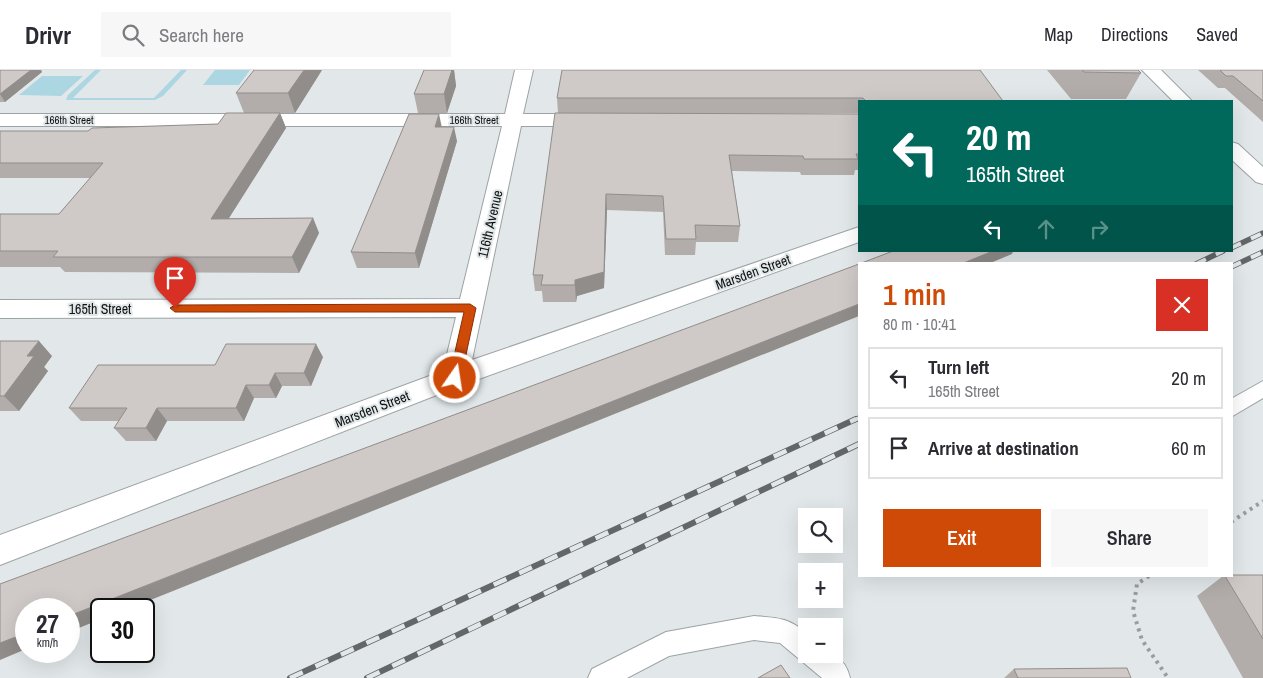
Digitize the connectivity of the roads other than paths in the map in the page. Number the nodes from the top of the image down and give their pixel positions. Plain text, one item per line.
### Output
1 (524, 70) edge
2 (1150, 70) edge
3 (1182, 100) edge
4 (0, 120) edge
5 (513, 120) junction
6 (609, 120) edge
7 (1233, 150) edge
8 (1263, 178) edge
9 (858, 234) edge
10 (470, 308) junction
11 (0, 309) edge
12 (455, 378) junction
13 (1263, 388) edge
14 (1233, 407) edge
15 (0, 550) edge
16 (798, 642) edge
17 (823, 663) edge
18 (601, 678) edge
19 (837, 678) edge

1 - 5 street, 116th Avenue
2 - 3 street
4 - 5 street, 166th Street
5 - 6 street, 166th Street
5 - 10 street, 116th Avenue
7 - 8 street
9 - 12 street, Marsden Street
10 - 11 street, 165th Street
10 - 12 street, 116th Avenue
12 - 15 street, Marsden Street
13 - 14 lane
16 - 18 lane
17 - 19 lane

